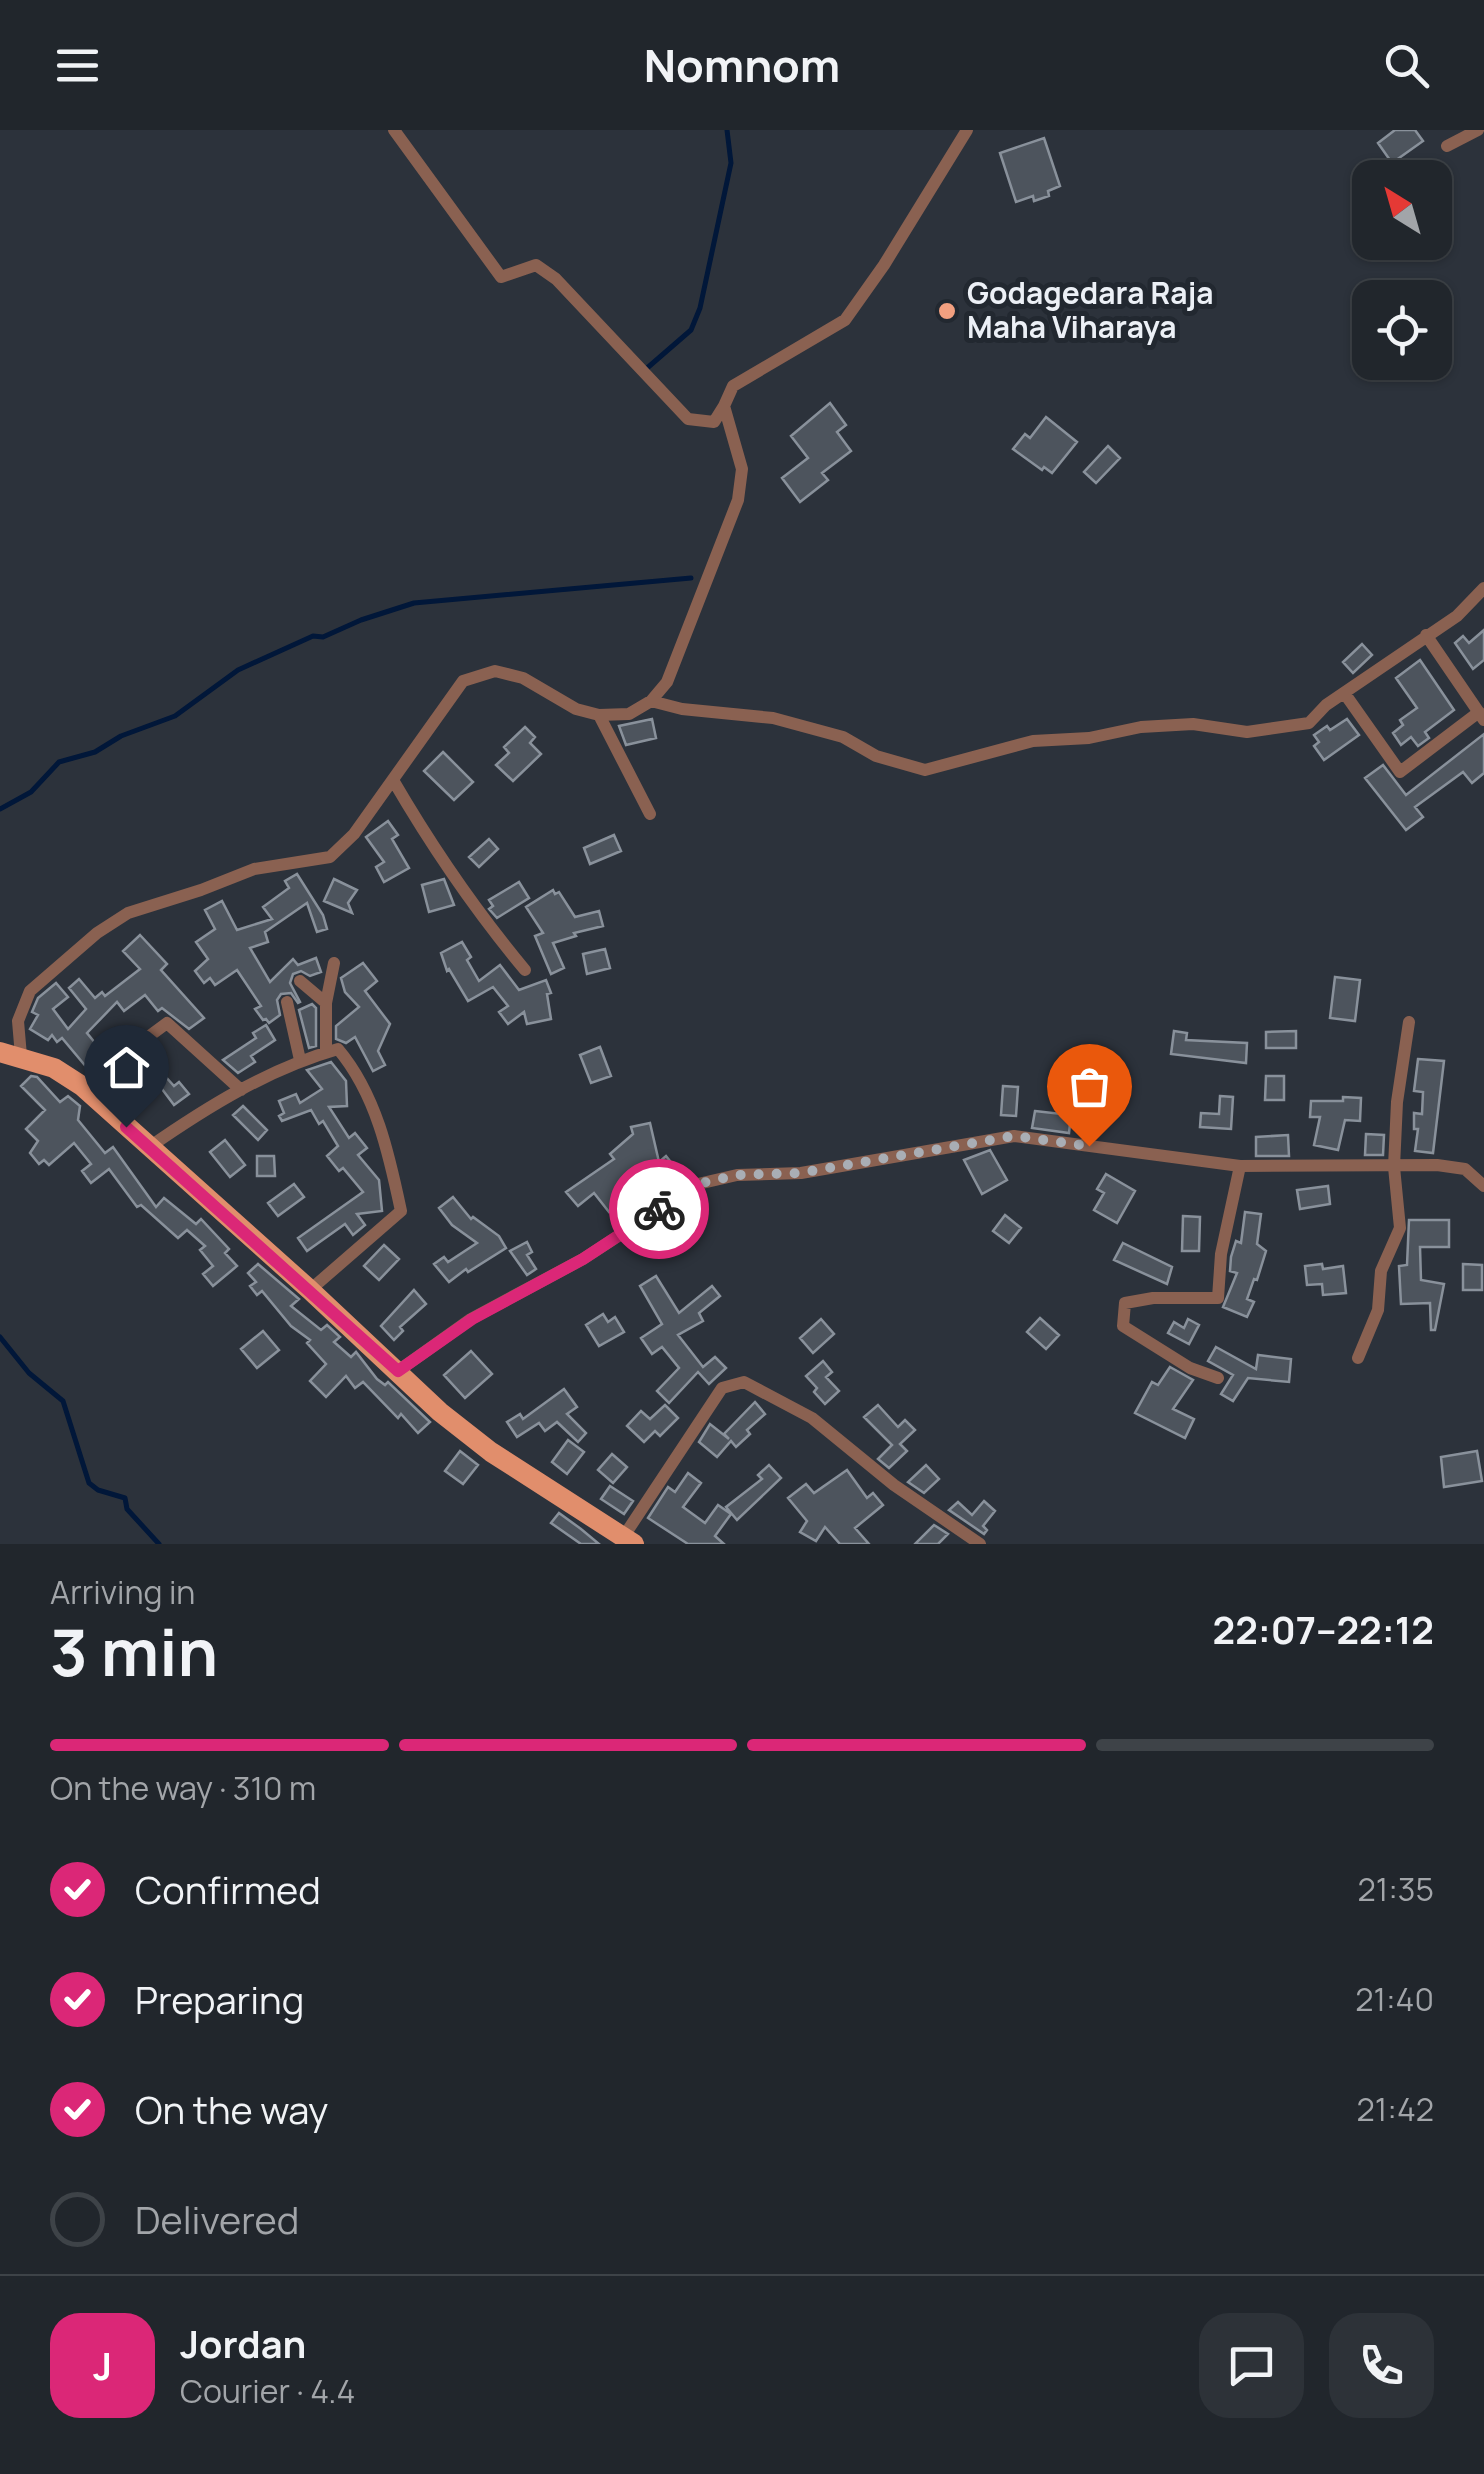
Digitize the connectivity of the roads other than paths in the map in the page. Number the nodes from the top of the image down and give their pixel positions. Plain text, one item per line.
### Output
1 (394, 130) edge
2 (967, 130) edge
3 (1478, 130) edge
4 (1446, 146) dead end
5 (724, 406) junction
6 (1484, 588) edge
7 (1426, 635) junction
8 (1345, 694) junction
9 (651, 701) junction
10 (599, 716) junction
11 (1482, 716) edge
12 (393, 780) junction
13 (650, 814) dead end
14 (334, 963) dead end
15 (526, 970) dead end
16 (300, 981) dead end
17 (287, 1002) dead end
18 (326, 1004) junction
19 (1409, 1022) dead end
20 (326, 1052) junction
21 (10, 1054) edge
22 (300, 1060) junction
23 (82, 1086) junction
24 (241, 1090) junction
25 (148, 1148) junction
26 (1240, 1166) junction
27 (1394, 1166) junction
28 (1484, 1168) edge
29 (1465, 1169) junction
30 (1484, 1186) edge
31 (310, 1290) junction
32 (1358, 1358) dead end
33 (398, 1371) junction
34 (1218, 1378) dead end
35 (629, 1540) edge
36 (980, 1544) edge

1 - 5 street
2 - 5 street
3 - 4 street
5 - 9 street
6 - 7 street
7 - 8 street
7 - 11 street
8 - 9 street
8 - 11 street
9 - 10 street
10 - 12 street
10 - 13 street
12 - 15 street
12 - 21 street
14 - 18 street
16 - 18 street
17 - 22 street
18 - 20 street
19 - 27 street
20 - 22 street
20 - 31 street
21 - 23 main road
22 - 24 street
23 - 24 street
23 - 25 main road
24 - 25 street
25 - 31 main road
26 - 27 street
26 - 33 street
26 - 34 street
27 - 29 street
27 - 32 street
28 - 29 street
29 - 30 street
31 - 33 main road
33 - 35 main road
35 - 36 street

